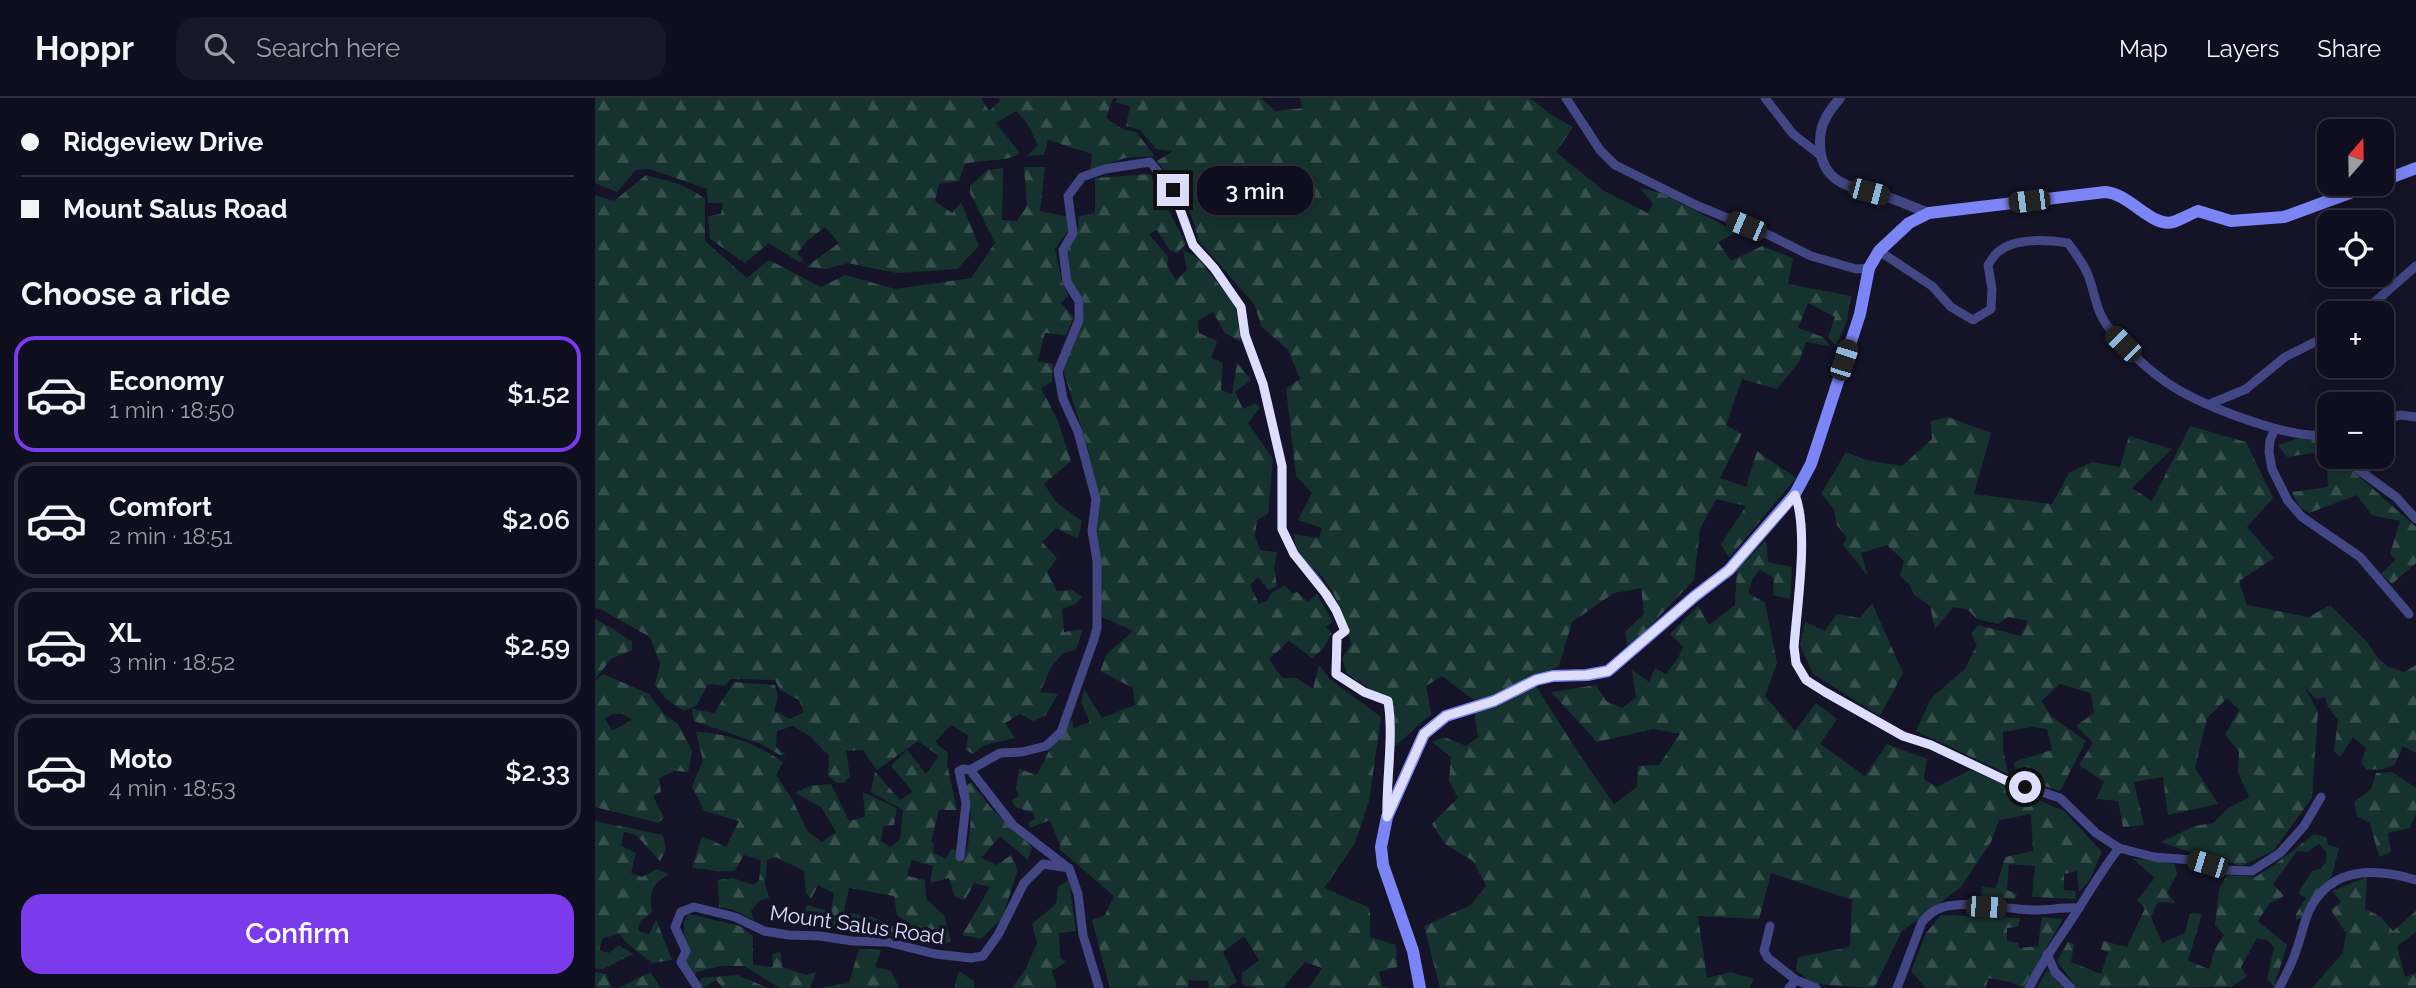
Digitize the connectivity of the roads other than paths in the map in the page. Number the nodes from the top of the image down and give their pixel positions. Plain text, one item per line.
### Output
1 (1566, 98) edge
2 (1765, 98) edge
3 (1840, 98) edge
4 (1820, 155) junction
5 (2416, 168) edge
6 (2394, 176) edge
7 (2341, 196) edge
8 (1929, 213) junction
9 (1879, 251) junction
10 (2416, 266) edge
11 (1869, 268) junction
12 (2376, 301) edge
13 (2317, 341) edge
14 (2210, 404) junction
15 (2394, 416) edge
16 (2416, 417) edge
17 (2275, 429) junction
18 (2317, 437) edge
19 (2358, 469) edge
20 (1795, 495) junction
21 (2416, 519) edge
22 (2409, 614) dead end
23 (970, 770) junction
24 (2321, 797) dead end
25 (1387, 817) junction
26 (2119, 848) junction
27 (960, 857) dead end
28 (1069, 868) junction
29 (2416, 880) edge
30 (2079, 908) junction
31 (1770, 926) dead end
32 (2047, 954) junction
33 (1796, 980) junction
34 (698, 988) edge
35 (1099, 988) edge
36 (1420, 988) edge
37 (1789, 988) edge
38 (1816, 988) edge
39 (1897, 988) edge
40 (2029, 988) edge
41 (2071, 988) edge
42 (2279, 988) edge

1 - 11 street
2 - 4 street
3 - 4 street
4 - 8 street
5 - 6 main road
7 - 8 main road
8 - 9 main road
9 - 11 main road
9 - 14 street
10 - 12 street
11 - 20 main road
13 - 14 street
14 - 17 street
15 - 16 street
17 - 18 street
17 - 22 street
19 - 21 street
20 - 25 main road
20 - 26 street
23 - 25 street
23 - 27 street
23 - 28 street
24 - 26 street
25 - 36 main road
26 - 30 street
28 - 34 street, Mount Salus Road
28 - 35 street
29 - 42 street
30 - 32 street
30 - 39 street
31 - 33 street
32 - 40 street
32 - 41 street
33 - 37 street
33 - 38 street

